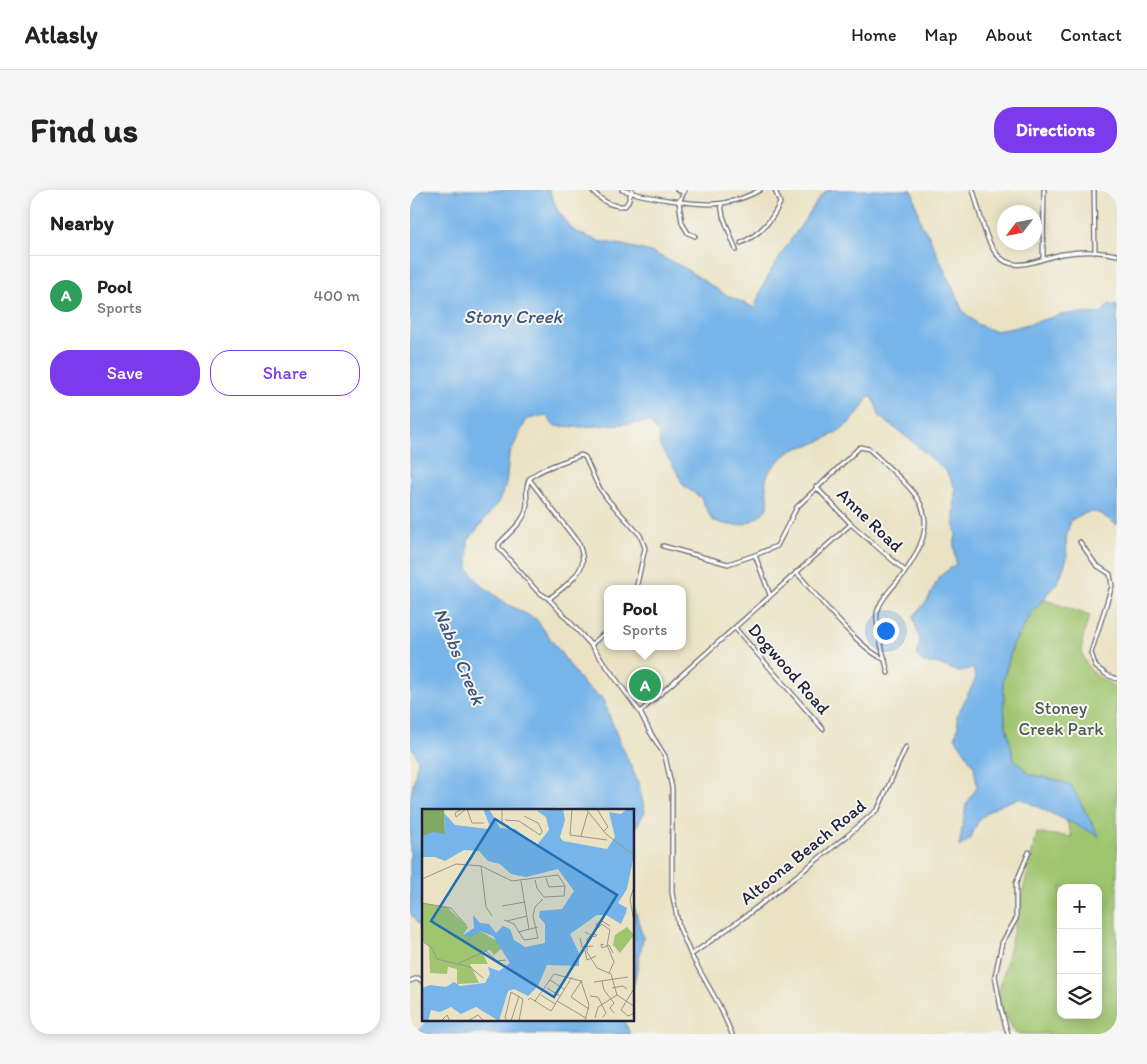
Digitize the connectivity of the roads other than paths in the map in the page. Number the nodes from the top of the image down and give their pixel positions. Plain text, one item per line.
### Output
1 (592, 190) edge
2 (622, 190) edge
3 (677, 190) edge
4 (760, 190) edge
5 (775, 190) edge
6 (973, 190) edge
7 (1044, 190) edge
8 (1094, 190) edge
9 (632, 191) edge
10 (684, 191) edge
11 (678, 202) junction
12 (721, 204) junction
13 (696, 236) dead end
14 (741, 243) dead end
15 (736, 250) dead end
16 (1095, 251) junction
17 (1117, 255) edge
18 (1043, 259) junction
19 (529, 479) junction
20 (816, 487) junction
21 (851, 524) junction
22 (1080, 542) dead end
23 (664, 546) dead end
24 (755, 555) junction
25 (796, 572) junction
26 (905, 572) junction
27 (637, 585) edge
28 (770, 596) junction
29 (549, 599) junction
30 (735, 628) junction
31 (604, 634) edge
32 (591, 645) junction
33 (885, 659) junction
34 (888, 673) dead end
35 (1117, 679) edge
36 (640, 712) junction
37 (824, 729) dead end
38 (906, 747) dead end
39 (1029, 852) dead end
40 (691, 955) junction
41 (410, 981) edge
42 (422, 981) edge
43 (732, 1034) edge
44 (1008, 1034) edge

1 - 9 street
2 - 9 street
3 - 10 street
4 - 12 street
5 - 14 street
6 - 18 street
7 - 18 street
8 - 16 street
9 - 11 street
10 - 11 street
11 - 12 street
11 - 13 street
12 - 15 street
16 - 17 street
16 - 18 street
19 - 27 street
19 - 29 street
19 - 29 street
20 - 21 street, Anne Road
20 - 24 street
20 - 26 street
21 - 25 street
21 - 26 street, Anne Road
22 - 35 street
23 - 24 street
24 - 28 street
25 - 28 street
25 - 33 street
26 - 33 street
28 - 30 street
29 - 32 street
30 - 36 street
30 - 37 street, Dogwood Road
31 - 32 street
32 - 36 street
33 - 34 street
36 - 40 street
38 - 40 street, Altoona Beach Road
39 - 44 street
40 - 43 street
41 - 42 street

